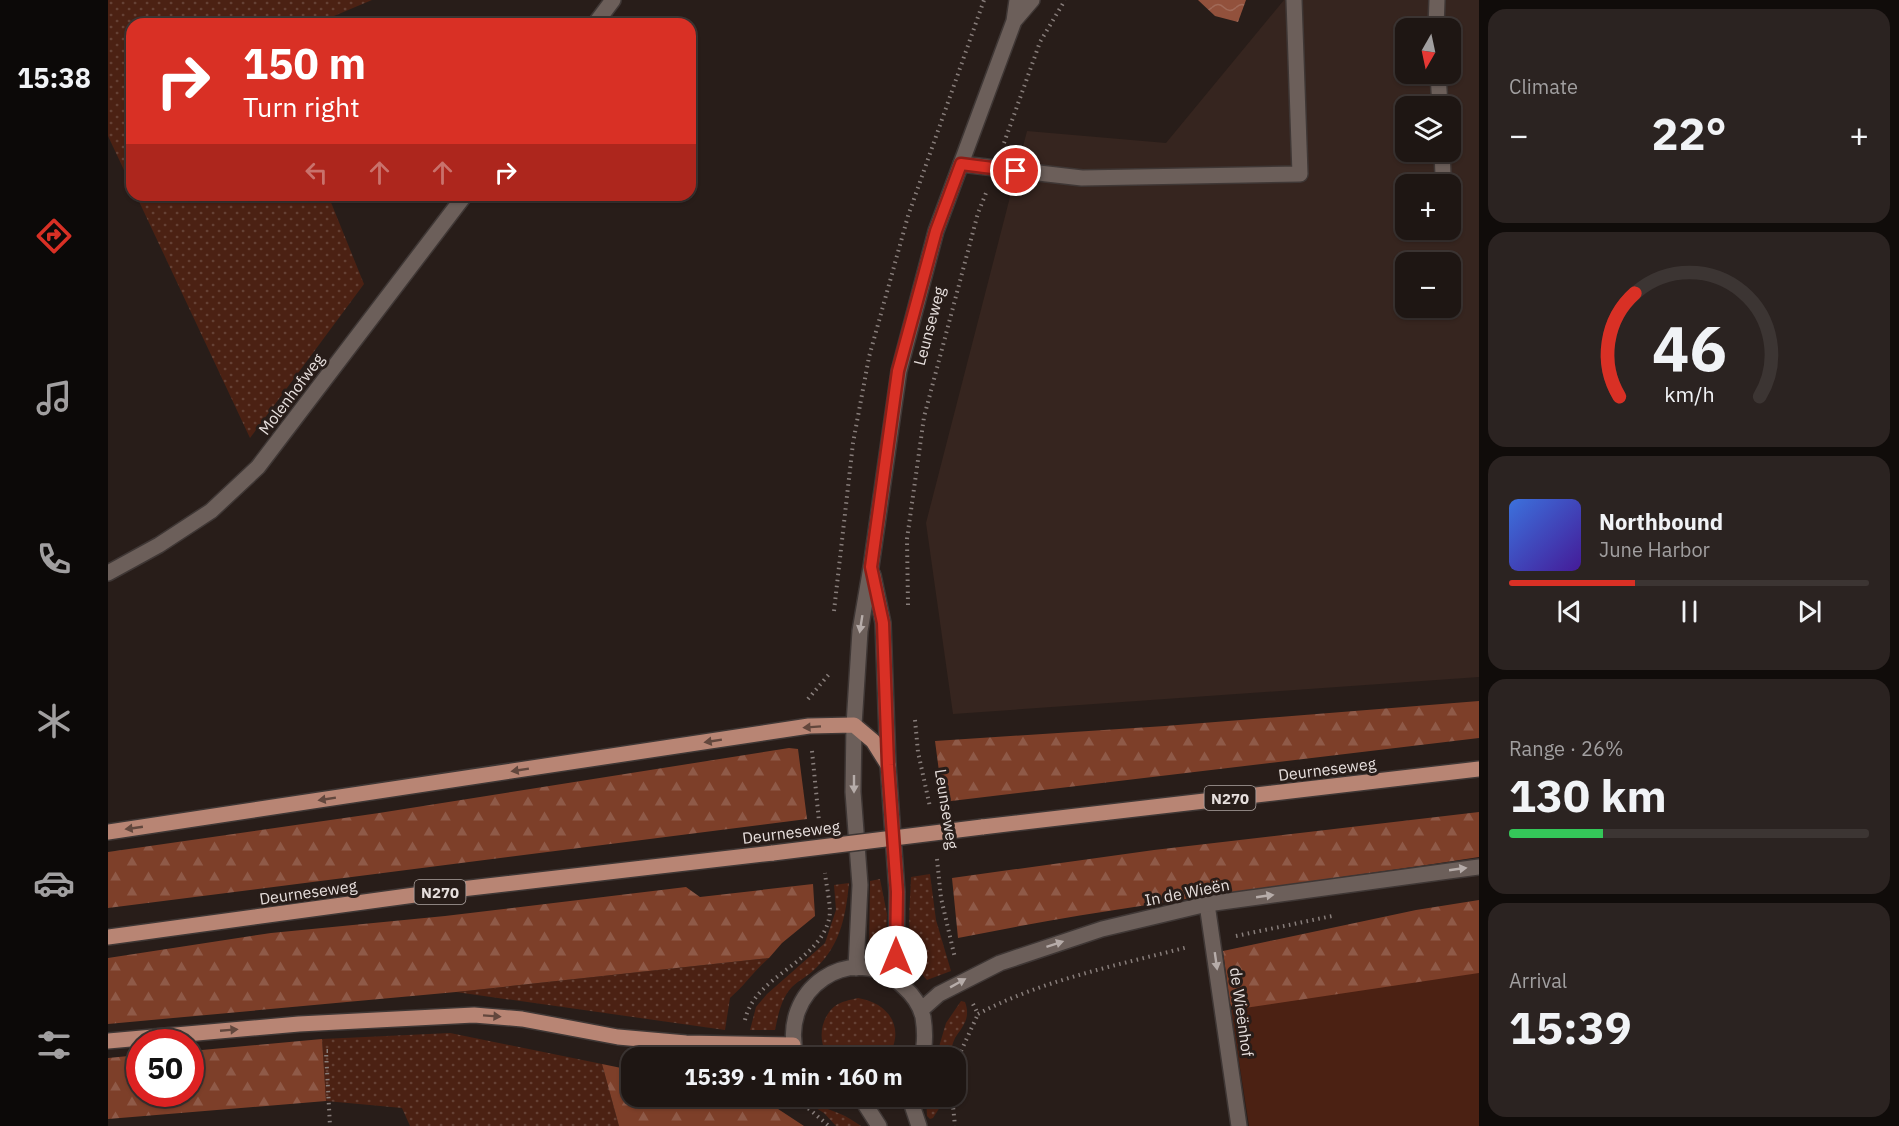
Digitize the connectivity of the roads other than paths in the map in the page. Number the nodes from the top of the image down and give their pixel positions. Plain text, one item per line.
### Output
1 (613, 0) edge
2 (1017, 0) edge
3 (1032, 0) edge
4 (1294, 0) edge
5 (1437, 0) edge
6 (600, 18) edge
7 (1436, 18) edge
8 (1014, 21) junction
9 (961, 164) junction
10 (460, 201) edge
11 (871, 567) junction
12 (108, 573) edge
13 (854, 725) junction
14 (888, 765) junction
15 (1479, 769) edge
16 (108, 832) edge
17 (1479, 867) edge
18 (1207, 904) junction
19 (108, 937) edge
20 (856, 968) junction
21 (896, 979) junction
22 (921, 1010) junction
23 (108, 1041) edge
24 (740, 1047) edge
25 (795, 1047) edge
26 (923, 1047) edge
27 (866, 1107) edge
28 (913, 1107) edge
29 (879, 1126) edge
30 (919, 1126) edge
31 (1239, 1126) edge

1 - 6 main road
2 - 8 main road, Leunseweg
3 - 8 main road, Leunseweg
4 - 9 main road
5 - 7 main road
8 - 9 main road, Leunseweg
9 - 11 main road, Leunseweg
10 - 12 main road, Molenhofweg
11 -> 13 main road, Leunseweg
11 - 14 main road, Leunseweg
13 - 14 main road
13 -> 16 main road
13 -> 20 main road, Leunseweg
14 - 21 main road, Leunseweg
15 - 19 main road, Deurneseweg / N270, bridge
18 -> 17 main road, In de Wieën
22 -> 18 main road, In de Wieën
18 -> 31 main road, de Wieënhof
20 - 21 main road
20 - 25 main road
21 - 22 main road
22 - 26 main road
23 -> 24 main road
27 - 29 main road
28 - 30 main road

